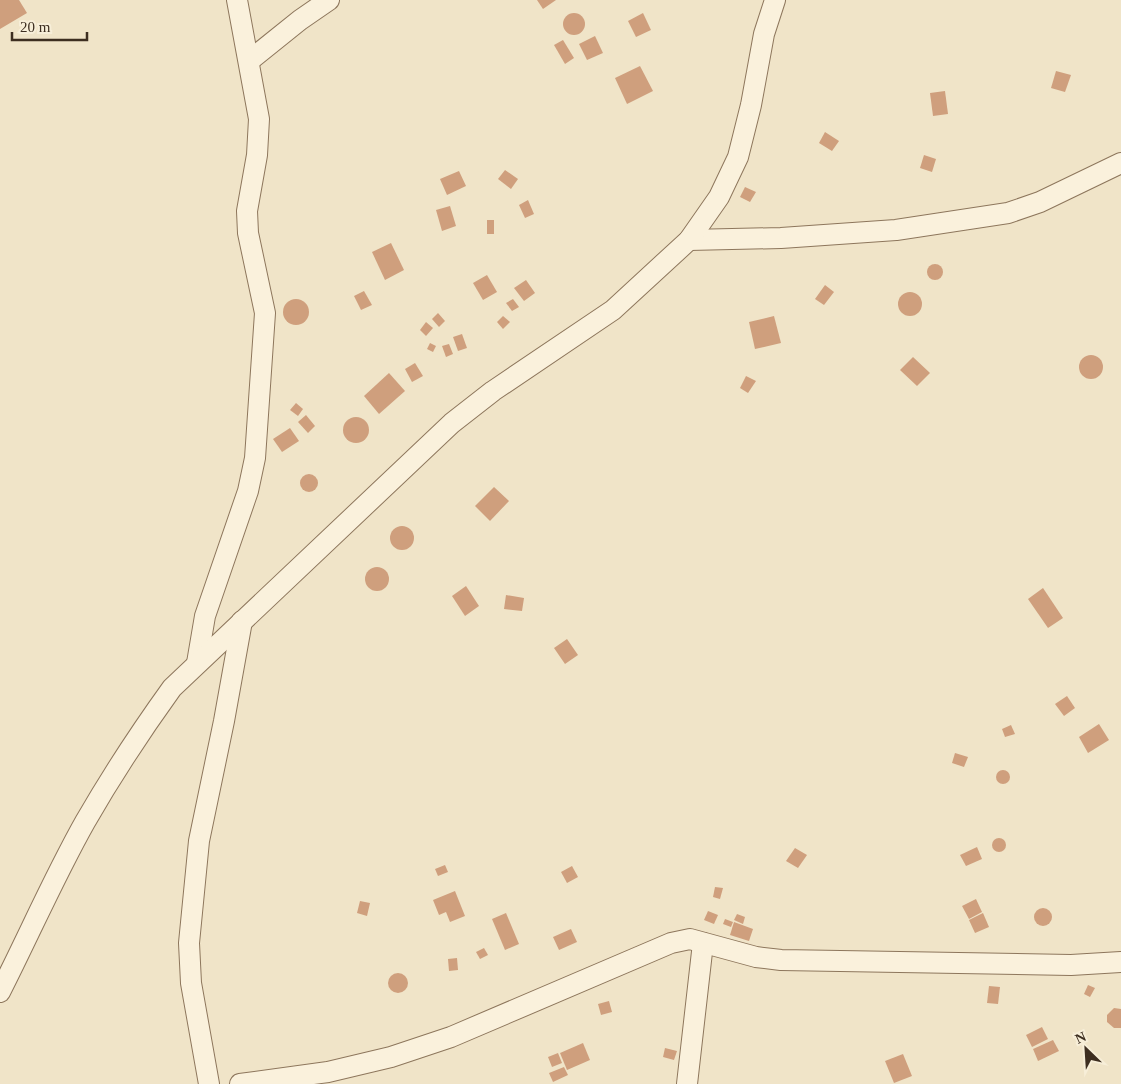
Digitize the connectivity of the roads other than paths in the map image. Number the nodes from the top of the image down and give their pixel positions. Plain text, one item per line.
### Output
1 (237, 0) edge
2 (330, 0) edge
3 (775, 0) edge
4 (249, 61) junction
5 (1121, 163) edge
6 (689, 240) junction
7 (242, 621) junction
8 (198, 663) junction
9 (703, 943) junction
10 (24, 944) junction
11 (0, 954) edge
12 (1121, 962) edge
13 (0, 992) edge
14 (210, 1084) edge
15 (240, 1084) edge
16 (687, 1084) edge

1 - 4 street
2 - 4 street
3 - 6 street
4 - 8 street
5 - 6 street
6 - 7 street
7 - 8 street
7 - 14 street
8 - 10 street
9 - 12 street
9 - 15 street
9 - 16 street
10 - 11 street
10 - 13 street

